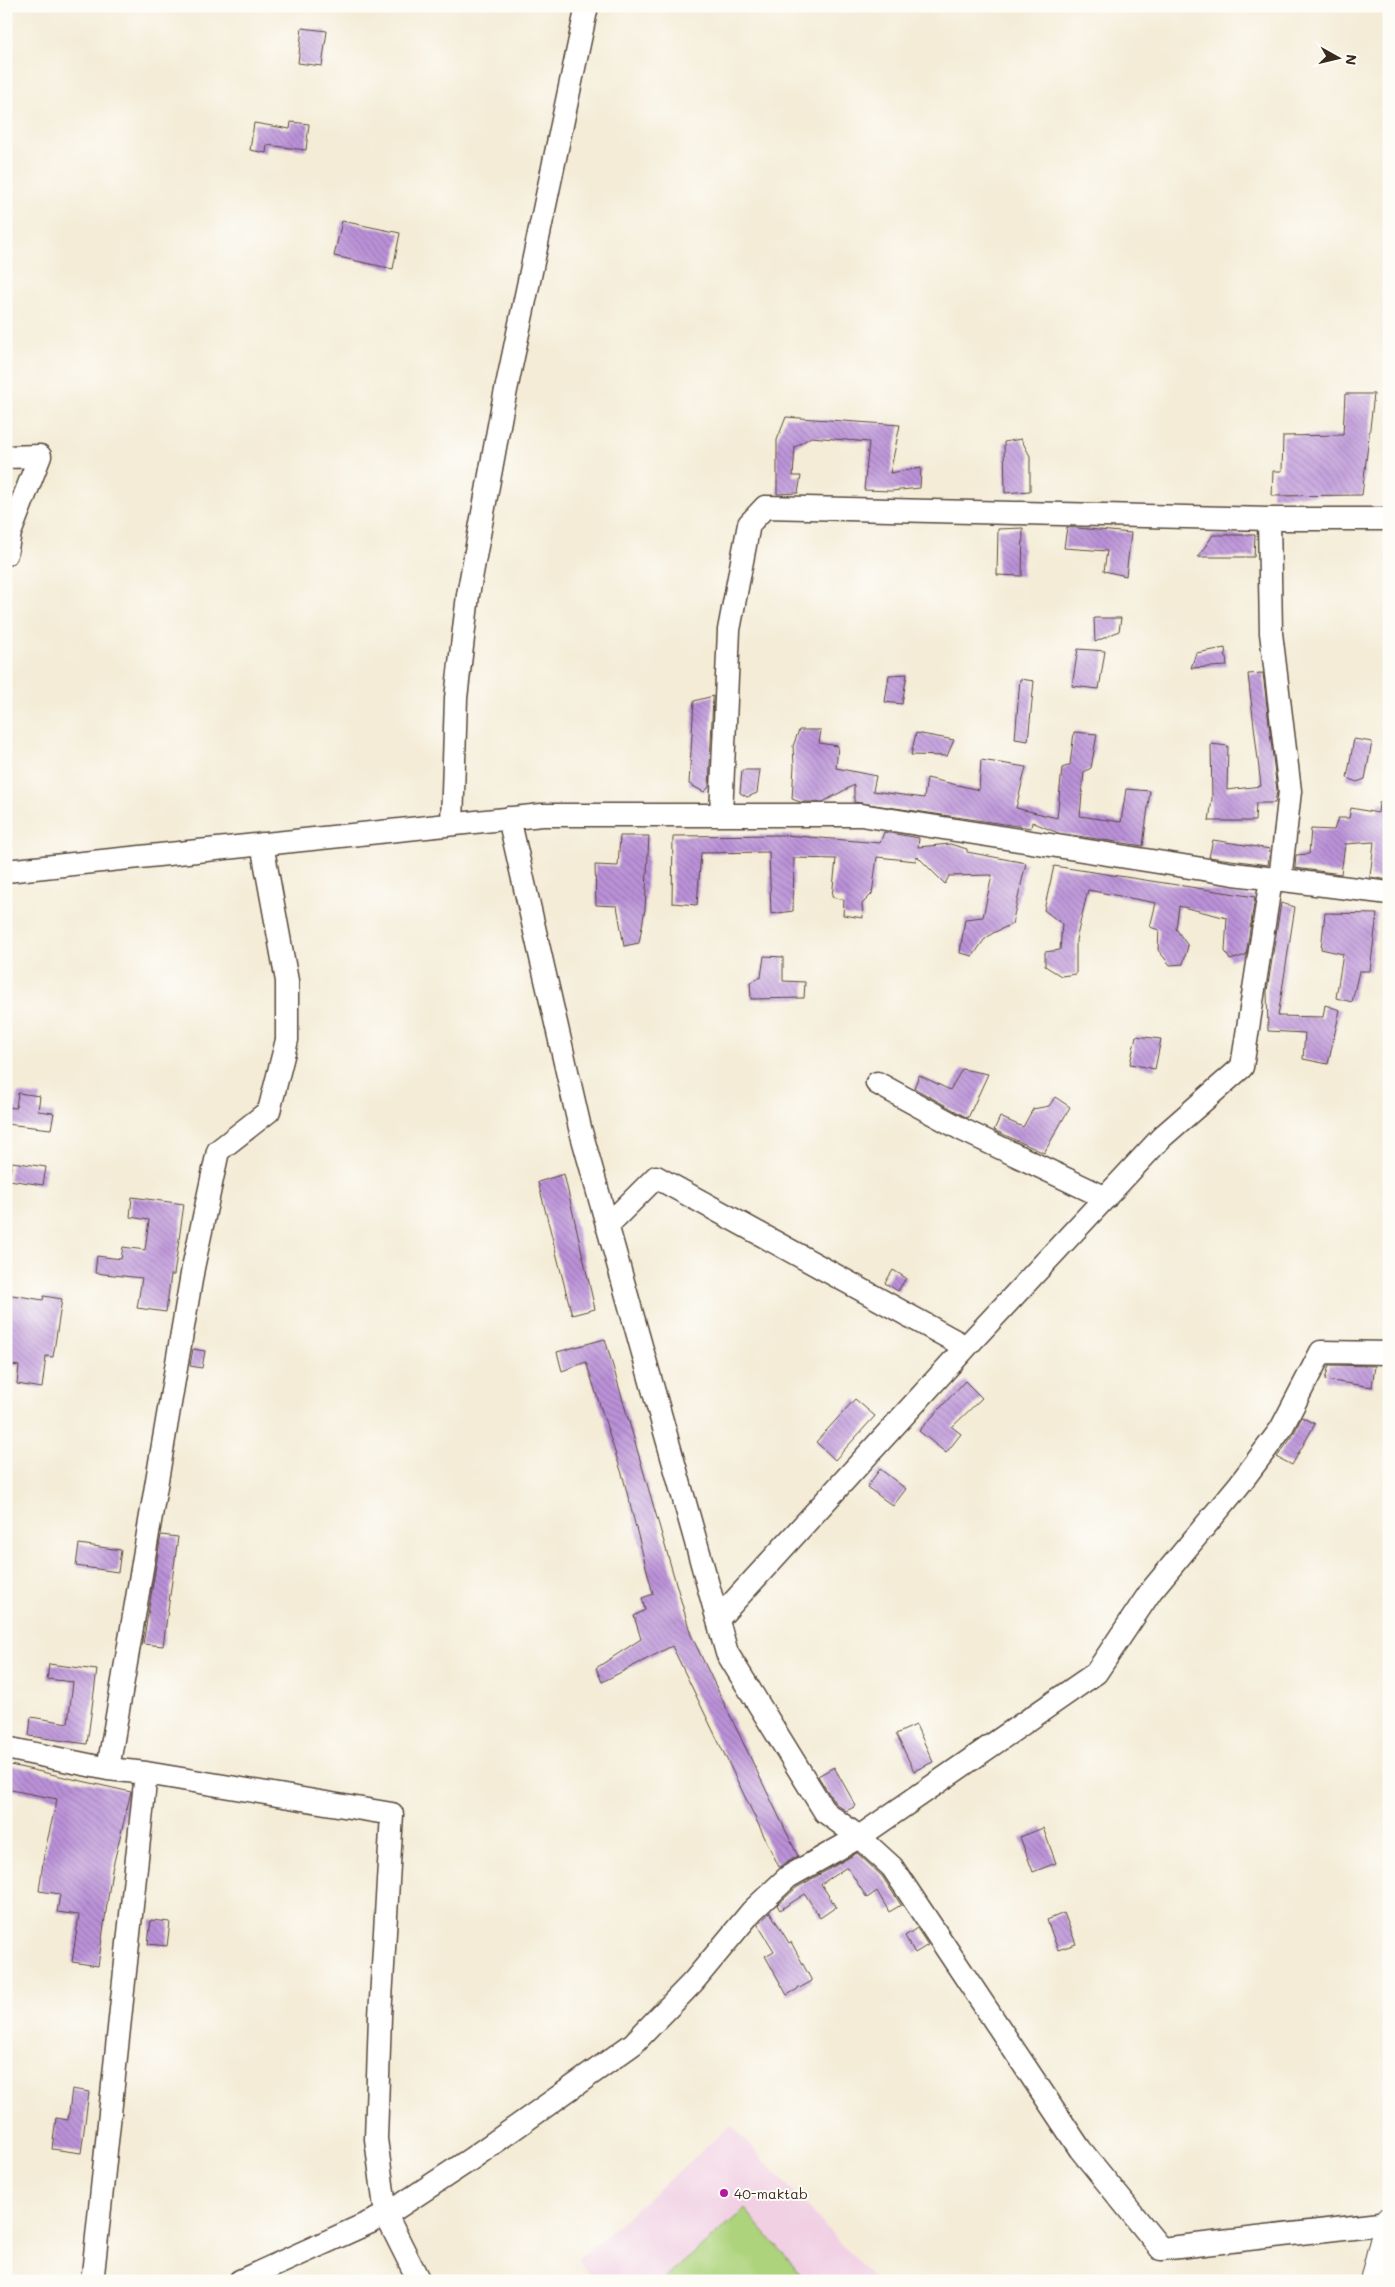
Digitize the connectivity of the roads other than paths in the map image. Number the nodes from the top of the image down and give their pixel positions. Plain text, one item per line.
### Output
1 (587, 6) edge
2 (6, 457) edge
3 (1269, 519) junction
4 (1389, 519) edge
5 (6, 554) edge
6 (721, 815) junction
7 (509, 818) junction
8 (452, 824) junction
9 (262, 844) junction
10 (6, 871) edge
11 (1276, 879) junction
12 (1389, 893) edge
13 (877, 1083) dead end
14 (1106, 1198) junction
15 (608, 1226) junction
16 (966, 1347) junction
17 (1389, 1354) edge
18 (718, 1619) junction
19 (6, 1748) edge
20 (108, 1769) junction
21 (146, 1773) junction
22 (859, 1837) junction
23 (386, 2215) junction
24 (1389, 2222) edge
25 (93, 2274) dead end
26 (240, 2281) edge
27 (418, 2281) edge
28 (1374, 2281) edge

1 - 8 street
2 - 5 street
3 - 4 street
3 - 6 street
3 - 11 street
6 - 7 street
6 - 11 street
7 - 8 street
7 - 15 street
8 - 9 street
9 - 10 street
9 - 20 street
11 - 12 street
11 - 14 street
13 - 14 street
14 - 16 street
15 - 16 street
15 - 18 street
16 - 18 street
17 - 22 street
18 - 22 street
19 - 20 street
20 - 21 street
21 - 23 street
21 - 25 street
22 - 23 street
22 - 24 street
23 - 26 street
23 - 27 street
24 - 28 street

